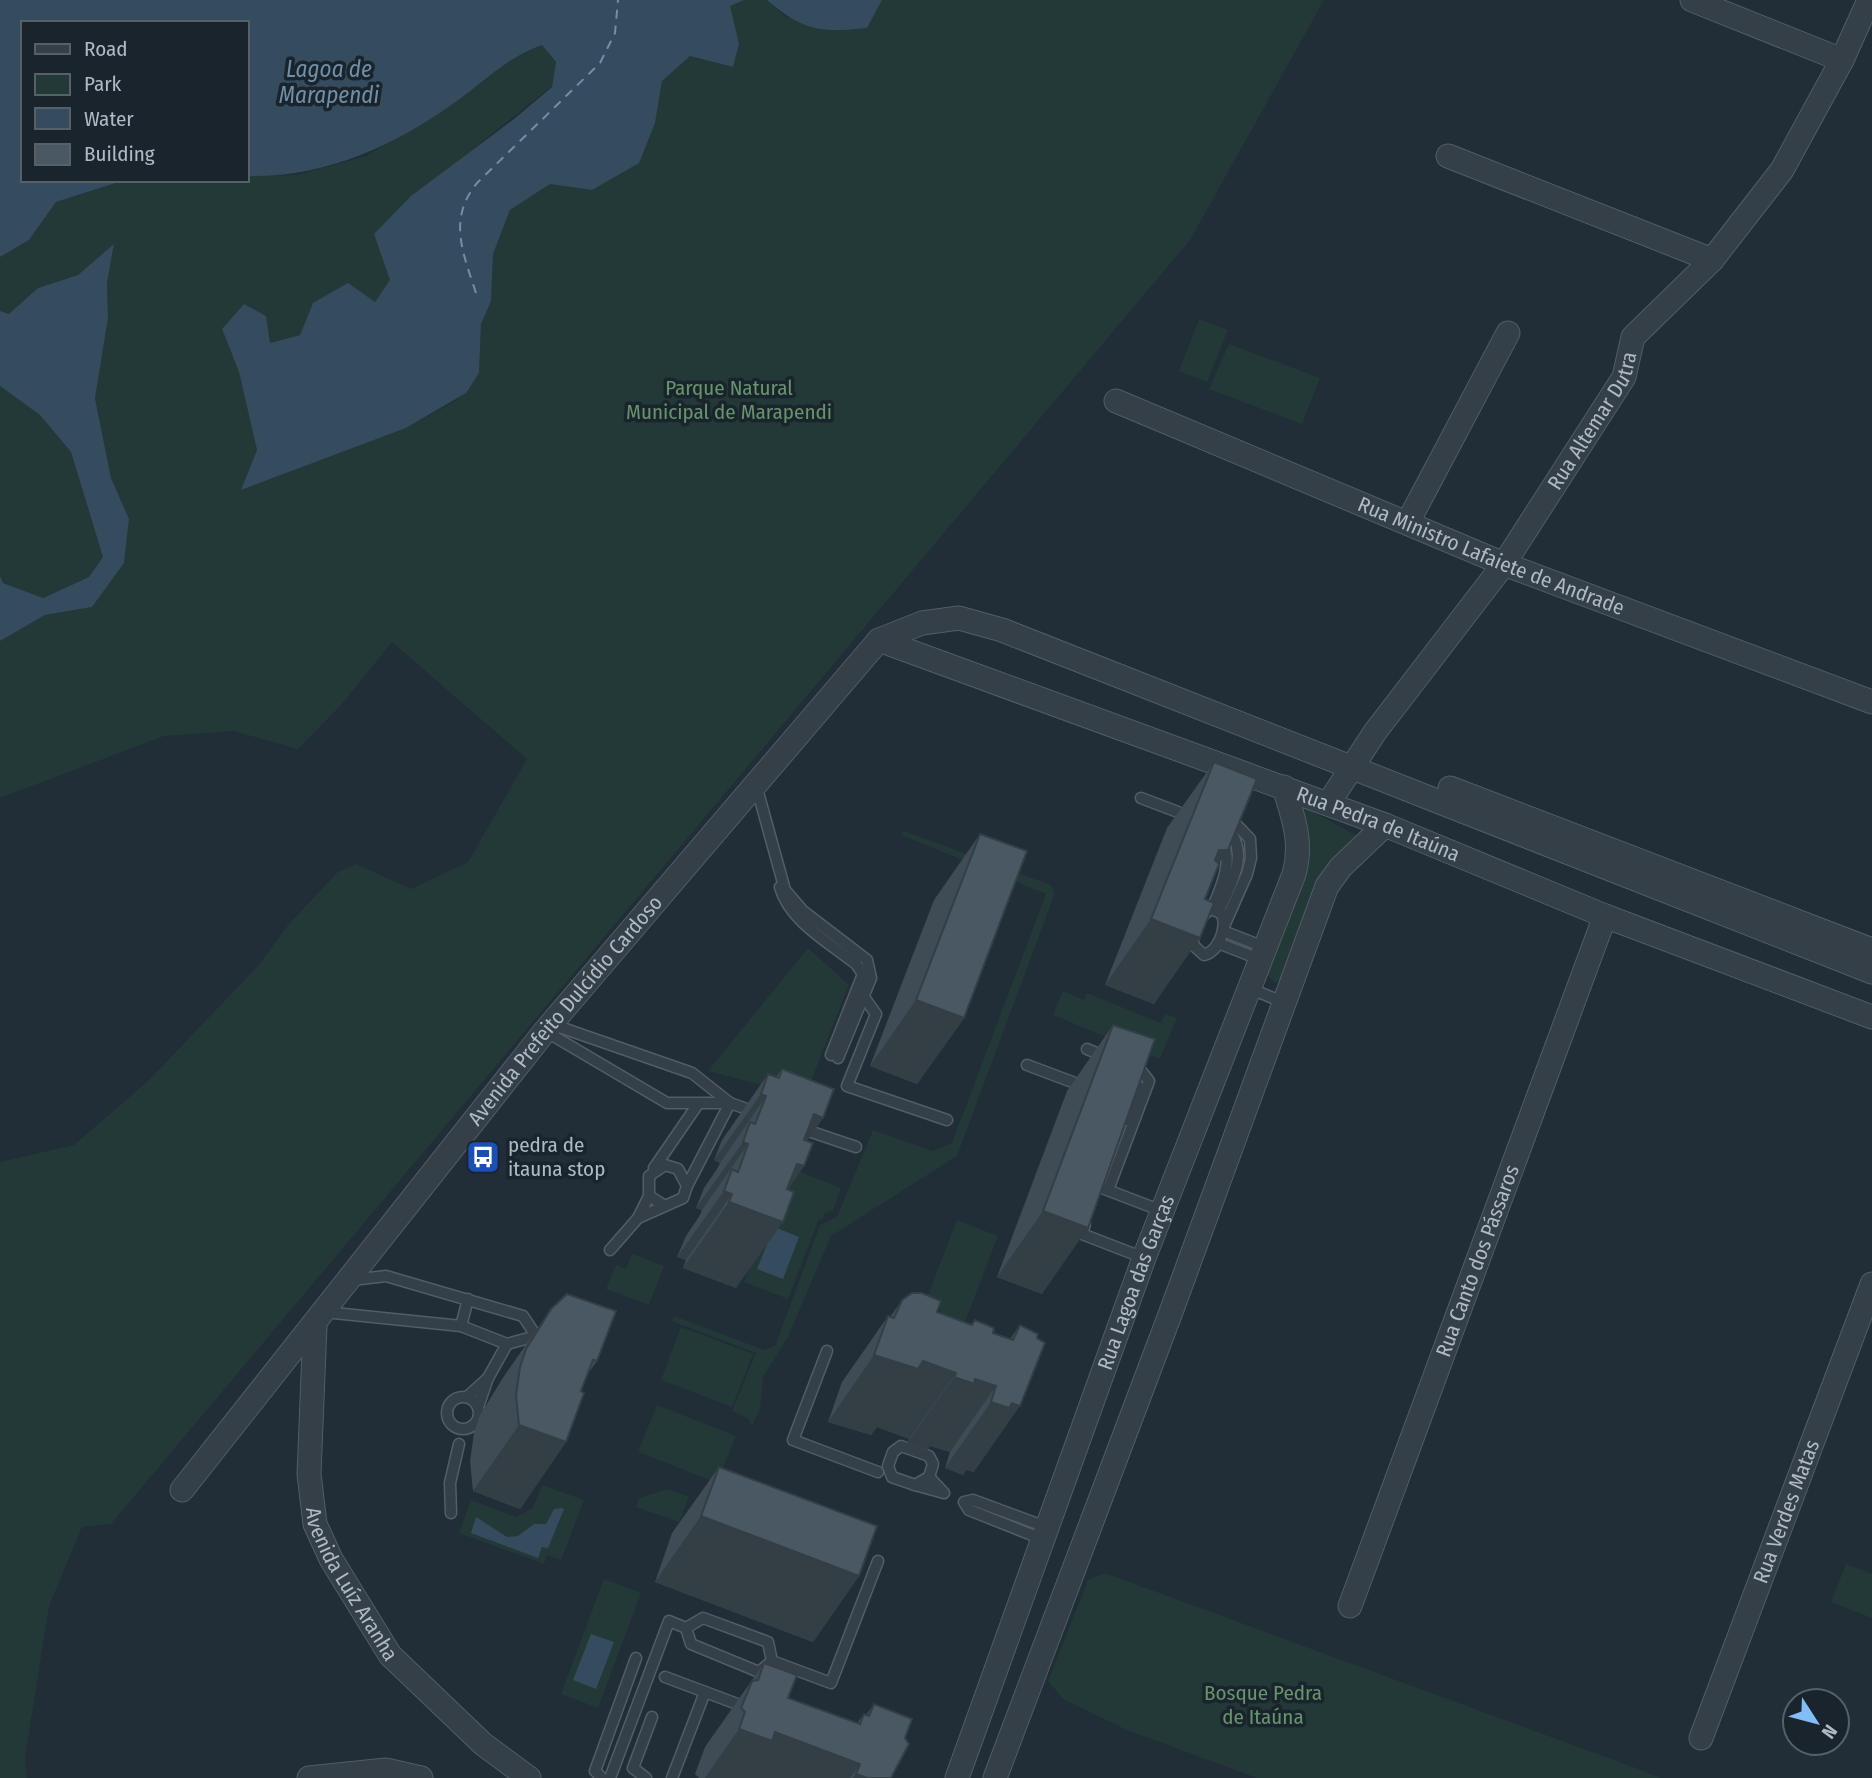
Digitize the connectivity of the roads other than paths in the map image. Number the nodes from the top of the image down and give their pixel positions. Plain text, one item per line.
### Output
1 (1692, 0) edge
2 (1869, 0) edge
3 (1842, 61) junction
4 (1448, 156) dead end
5 (1712, 260) junction
6 (1508, 333) dead end
7 (1116, 401) dead end
8 (1408, 522) junction
9 (1504, 564) junction
10 (941, 608) dead end
11 (922, 623) joint
12 (879, 640) junction
13 (1872, 702) edge
14 (1357, 760) junction
15 (754, 785) junction
16 (1284, 787) junction
17 (1141, 798) dead end
18 (1328, 804) junction
19 (1202, 821) edge
20 (1385, 825) junction
21 (1215, 833) edge
22 (1215, 910) junction
23 (1605, 916) junction
24 (1223, 929) junction
25 (1218, 943) junction
26 (1872, 950) edge
27 (1262, 953) junction
28 (1872, 972) edge
29 (1248, 988) junction
30 (860, 993) junction
31 (1285, 1003) junction
32 (1872, 1017) edge
33 (548, 1027) junction
34 (835, 1056) dead end
35 (1027, 1065) dead end
36 (1109, 1067) edge
37 (1121, 1072) edge
38 (1097, 1091) edge
39 (1121, 1100) edge
40 (730, 1103) junction
41 (698, 1104) junction
42 (1137, 1106) junction
43 (767, 1116) edge
44 (947, 1120) dead end
45 (793, 1125) edge
46 (856, 1147) dead end
47 (653, 1171) junction
48 (687, 1186) junction
49 (1103, 1189) junction
50 (649, 1196) junction
51 (1094, 1199) edge
52 (665, 1206) junction
53 (1090, 1211) edge
54 (1162, 1211) junction
55 (638, 1218) junction
56 (610, 1250) dead end
57 (1144, 1258) junction
58 (349, 1280) junction
59 (1872, 1284) edge
60 (468, 1299) junction
61 (319, 1319) junction
62 (461, 1326) junction
63 (507, 1344) junction
64 (827, 1351) dead end
65 (488, 1378) junction
66 (467, 1397) junction
67 (478, 1407) junction
68 (454, 1425) junction
69 (467, 1428) junction
70 (458, 1444) junction
71 (886, 1471) junction
72 (929, 1477) junction
73 (915, 1485) junction
74 (182, 1490) dead end
75 (944, 1493) junction
76 (451, 1513) dead end
77 (1044, 1533) junction
78 (878, 1561) edge
79 (1350, 1606) dead end
80 (686, 1628) junction
81 (636, 1658) dead end
82 (772, 1661) junction
83 (665, 1677) dead end
84 (705, 1692) junction
85 (754, 1710) edge
86 (652, 1717) dead end
87 (1701, 1738) dead end
88 (309, 1778) edge
89 (421, 1778) edge
90 (529, 1778) edge
91 (602, 1778) edge
92 (610, 1778) edge
93 (646, 1778) edge
94 (672, 1778) edge
95 (957, 1778) edge
96 (995, 1778) edge

1 - 3 street
2 - 3 street, Rua Altemar Dutra
3 - 5 street, Rua Altemar Dutra
4 - 5 street
5 - 9 street, Rua Altemar Dutra
6 - 8 street
7 - 8 street, Rua Ministro Lafaiete de Andrade
8 - 9 street, Rua Ministro Lafaiete de Andrade
9 - 13 street, Rua Ministro Lafaiete de Andrade
9 - 14 street, Rua Altemar Dutra
10 - 14 street
11 - 12 street, Avenida Prefeito Dulcídio Cardoso
11 - 14 street, Rua Pedra de Itaúna
12 - 15 street, Avenida Prefeito Dulcídio Cardoso
12 - 16 street, Rua Pedra de Itaúna
14 - 18 street, Rua Altemar Dutra
14 - 26 street
14 - 28 street, Rua Pedra de Itaúna
15 - 30 lane
15 - 33 street, Avenida Prefeito Dulcídio Cardoso
16 - 18 street, Rua Pedra de Itaúna
16 - 27 street, Rua Lagoa das Garças
17 - 19 lane
18 - 20 street, Rua Pedra de Itaúna
20 - 23 street, Rua Pedra de Itaúna
20 - 31 street, Rua Lagoa das Garças
21 - 22 lane
22 - 24 lane
22 - 24 lane
22 - 25 lane
23 - 32 street, Rua Pedra de Itaúna
23 - 79 street, Rua Canto dos Pássaros
24 - 25 lane
24 - 27 lane
25 - 27 lane
27 - 29 street, Rua Lagoa das Garças
29 - 31 lane
29 - 54 street, Rua Lagoa das Garças
30 - 34 lane
30 - 44 lane
31 - 96 street, Rua Lagoa das Garças
33 - 40 lane
33 - 41 lane
33 - 58 street, Avenida Prefeito Dulcídio Cardoso
35 - 38 lane
36 - 42 lane
37 - 42 lane
39 - 42 lane
40 - 41 lane
40 - 43 lane
40 - 48 lane
41 - 47 lane
42 - 49 lane
45 - 46 lane
47 - 48 lane
47 - 50 lane
48 - 52 lane
49 - 51 lane
49 - 54 lane
50 - 52 lane
50 - 55 lane
52 - 55 lane
53 - 57 lane
54 - 57 street, Rua Lagoa das Garças
55 - 56 lane
57 - 77 street, Rua Lagoa das Garças
58 - 60 lane
58 - 61 street, Avenida Prefeito Dulcídio Cardoso
59 - 87 street, Rua Verdes Matas
60 - 62 lane
60 - 63 lane
61 - 62 lane
61 - 74 street, Avenida Prefeito Dulcídio Cardoso
61 - 90 street, Avenida Luíz Aranha
62 - 63 lane
63 - 65 lane
64 - 71 lane
65 - 66 lane
65 - 67 lane
66 - 67 lane
66 - 68 lane
67 - 69 lane
68 - 69 lane
68 - 70 lane
69 - 70 lane
70 - 76 lane
71 - 72 lane
71 - 73 lane
72 - 73 lane
72 - 75 lane
73 - 75 lane
75 - 77 lane
77 - 95 street, Rua Lagoa das Garças
78 - 82 lane
80 - 82 lane
80 - 82 lane
80 - 92 lane
81 - 91 lane
83 - 84 lane
84 - 85 lane
84 - 94 lane
86 - 93 lane
88 - 89 street

